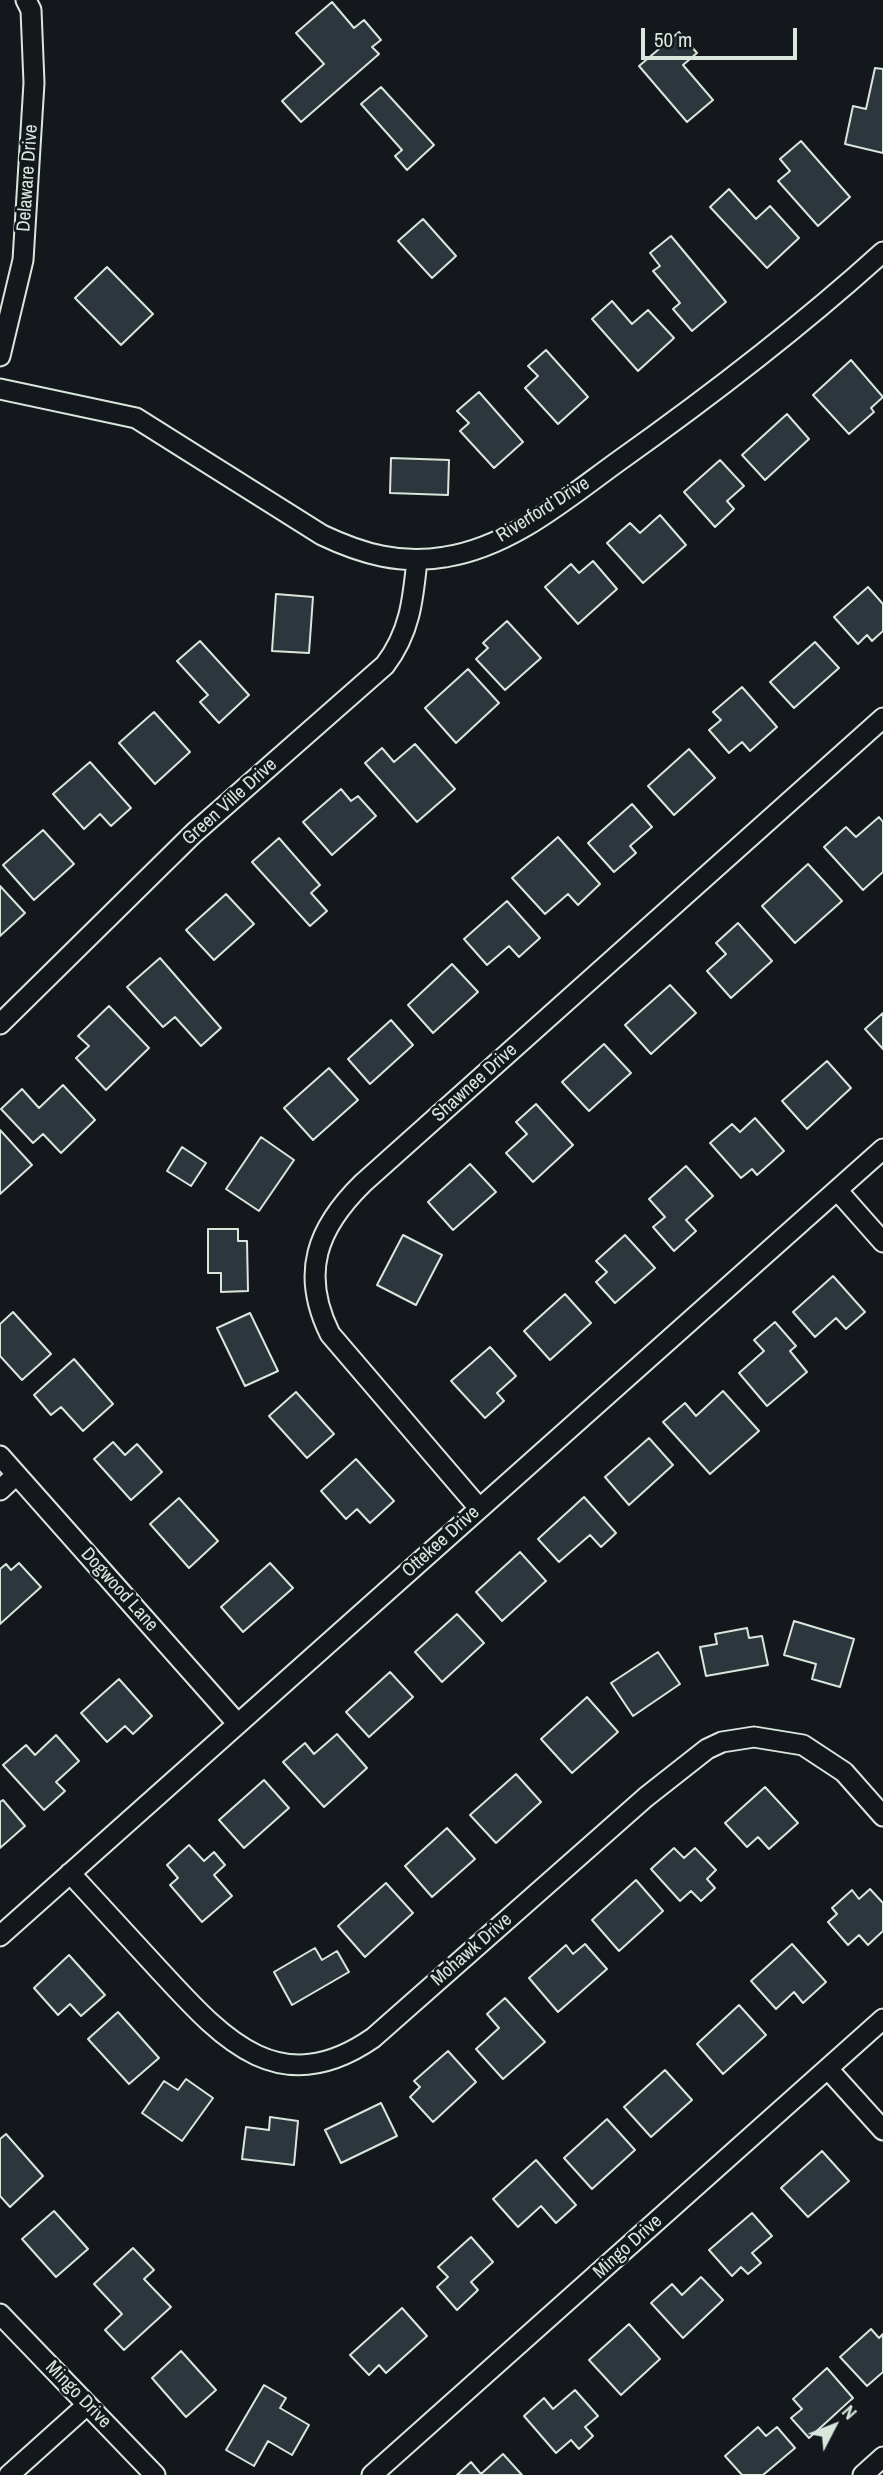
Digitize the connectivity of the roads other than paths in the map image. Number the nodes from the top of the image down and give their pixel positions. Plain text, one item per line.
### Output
1 (26, 0) edge
2 (883, 252) edge
3 (0, 356) edge
4 (0, 389) edge
5 (417, 560) junction
6 (883, 718) edge
7 (0, 1024) edge
8 (883, 1149) edge
9 (837, 1190) junction
10 (883, 1242) edge
11 (0, 1457) edge
12 (16, 1475) junction
13 (0, 1490) edge
14 (479, 1508) junction
15 (237, 1723) junction
16 (883, 1816) edge
17 (70, 1874) junction
18 (0, 1936) edge
19 (883, 2019) edge
20 (828, 2069) junction
21 (883, 2130) edge
22 (0, 2315) edge
23 (87, 2405) junction
24 (883, 2457) edge
25 (9, 2475) edge
26 (155, 2475) edge
27 (372, 2475) edge
28 (863, 2475) edge

1 - 3 street, Delaware Drive
2 - 5 street, Riverford Drive
4 - 5 street, Riverford Drive
5 - 7 street, Green Ville Drive
6 - 14 street, Shawnee Drive
8 - 9 street, Ottekee Drive
9 - 10 street
9 - 14 street, Ottekee Drive
11 - 12 street, Dogwood Lane
12 - 13 street
12 - 15 street, Dogwood Lane
14 - 15 street, Ottekee Drive
15 - 17 street, Ottekee Drive
16 - 17 street, Mohawk Drive
17 - 18 street, Ottekee Drive
19 - 20 street, Mingo Drive
20 - 21 street
20 - 27 street, Mingo Drive
22 - 23 street, Mingo Drive
23 - 25 street
23 - 26 street, Mingo Drive
24 - 28 street

